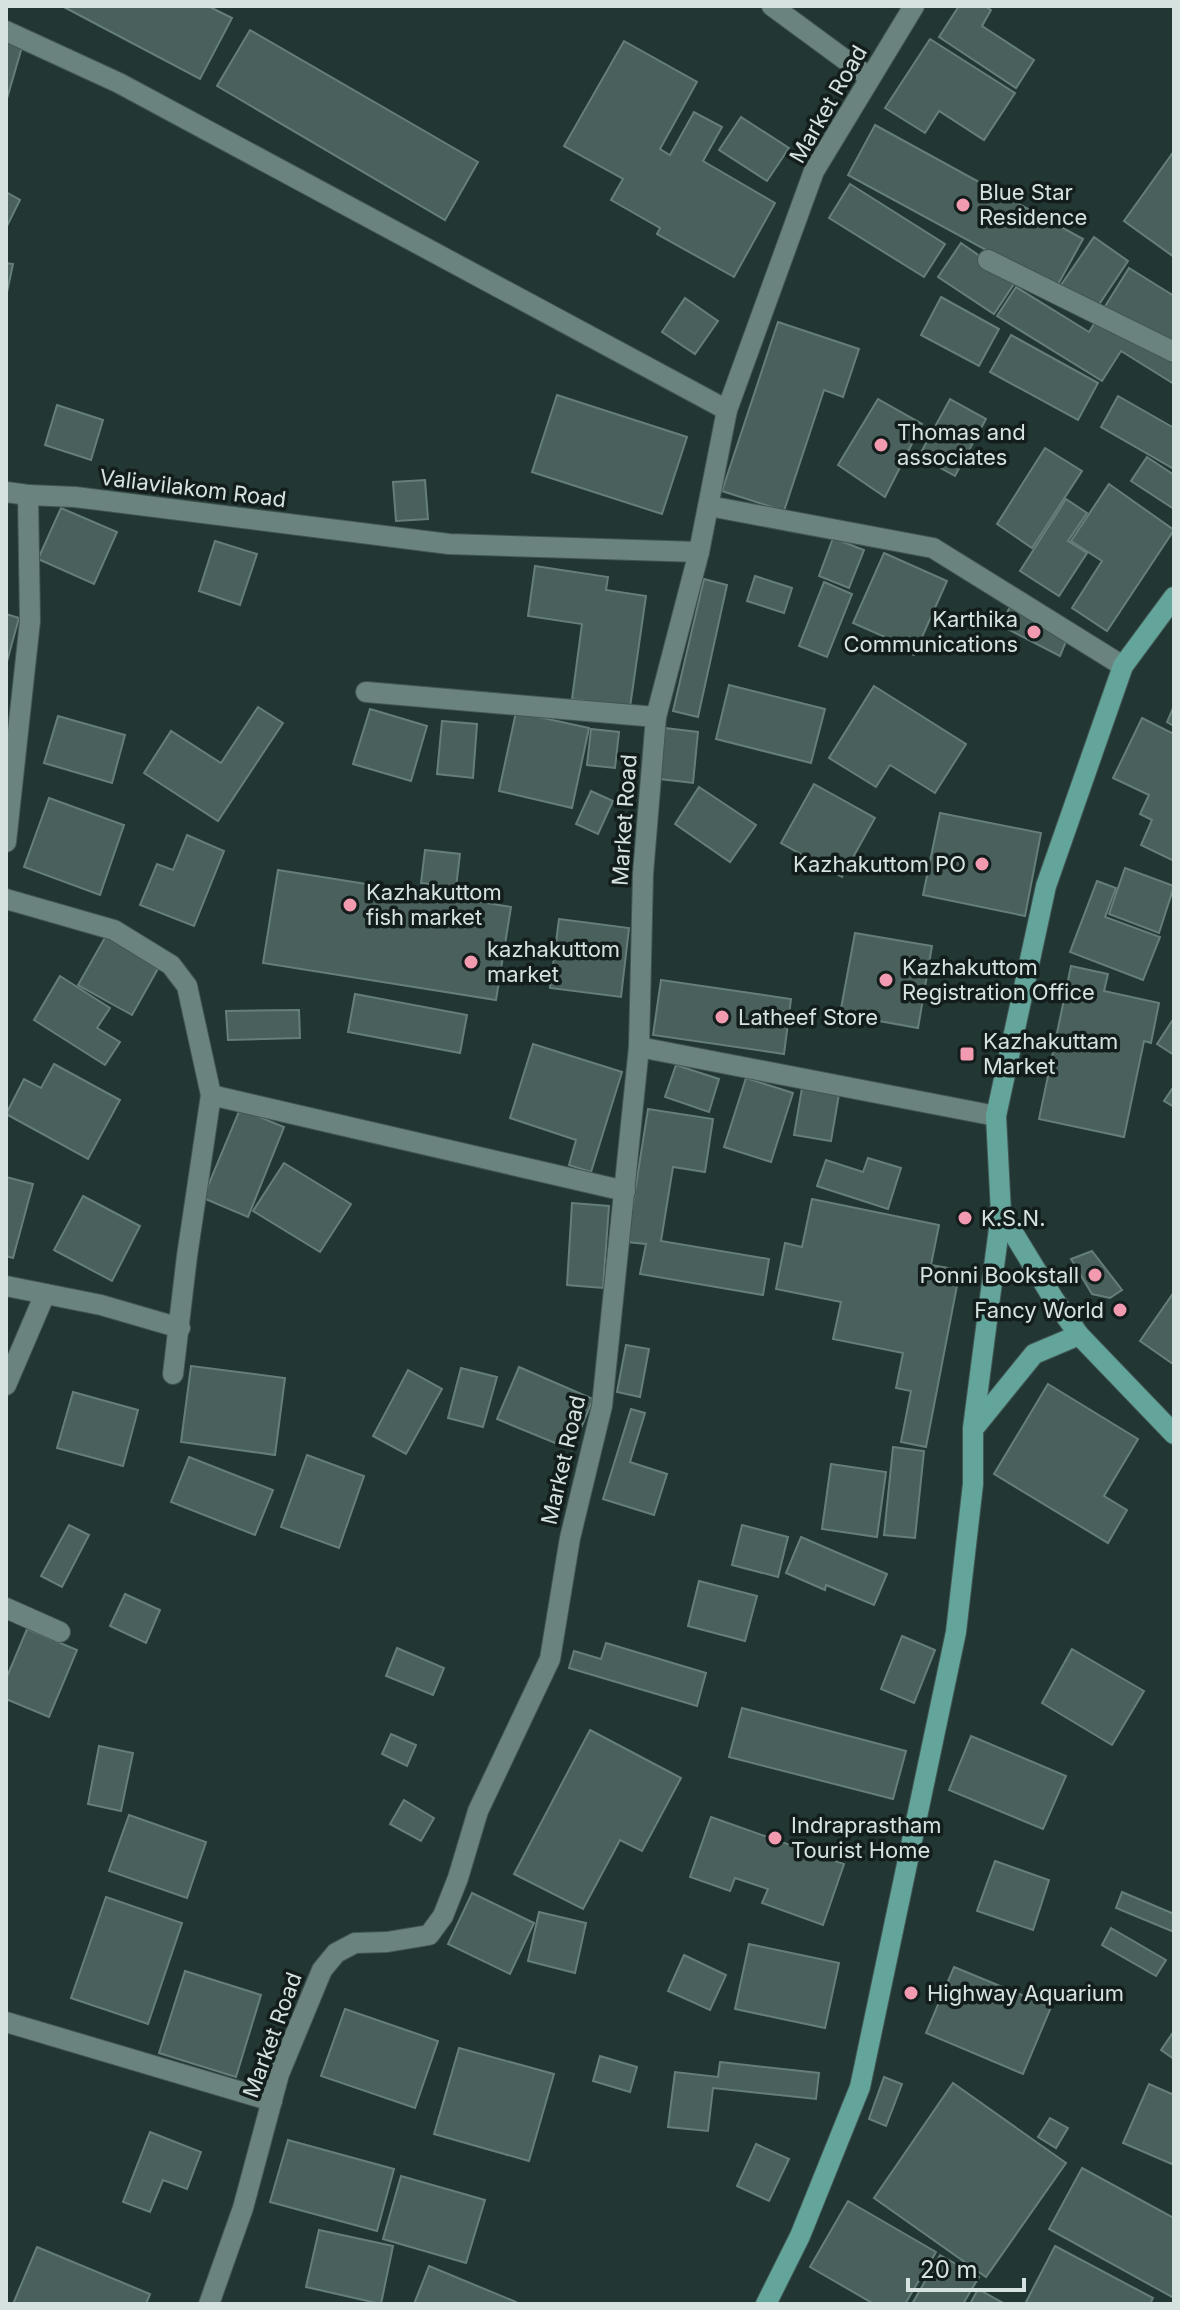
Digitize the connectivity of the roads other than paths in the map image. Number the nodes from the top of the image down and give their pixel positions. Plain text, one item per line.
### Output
1 (772, 6) edge
2 (914, 6) edge
3 (6, 31) edge
4 (870, 78) junction
5 (988, 260) dead end
6 (1174, 352) edge
7 (727, 410) junction
8 (6, 492) edge
9 (28, 495) junction
10 (709, 506) junction
11 (699, 552) junction
12 (1174, 597) edge
13 (1123, 666) junction
14 (366, 692) dead end
15 (656, 717) junction
16 (6, 842) edge
17 (6, 899) edge
18 (639, 1047) junction
19 (211, 1095) junction
20 (996, 1116) junction
21 (625, 1191) junction
22 (1001, 1213) junction
23 (6, 1286) edge
24 (45, 1294) junction
25 (180, 1328) junction
26 (1079, 1335) junction
27 (173, 1374) dead end
28 (6, 1385) edge
29 (973, 1428) junction
30 (1174, 1434) edge
31 (6, 1608) edge
32 (60, 1632) dead end
33 (6, 2022) edge
34 (272, 2101) junction
35 (209, 2304) edge
36 (766, 2304) edge

1 - 4 street
2 - 4 street, Market Road
3 - 7 street
4 - 7 street, Market Road
5 - 6 street
7 - 10 street, Market Road
8 - 9 street, Valiavilakom Road
9 - 11 street, Valiavilakom Road
9 - 16 street
10 - 11 street, Market Road
10 - 13 street
11 - 15 street, Market Road
12 - 13 main road
13 - 20 main road
14 - 15 street
15 - 18 street, Market Road
17 - 19 street
18 - 20 street
18 - 21 street, Market Road
19 - 21 street
19 - 25 street
20 - 22 main road
21 - 34 street, Market Road
22 - 26 main road
22 - 29 main road
23 - 24 street
24 - 25 street
24 - 28 street
25 - 27 street
26 - 29 main road
26 - 30 main road
29 - 36 main road
31 - 32 street
33 - 34 street
34 - 35 street, Market Road

